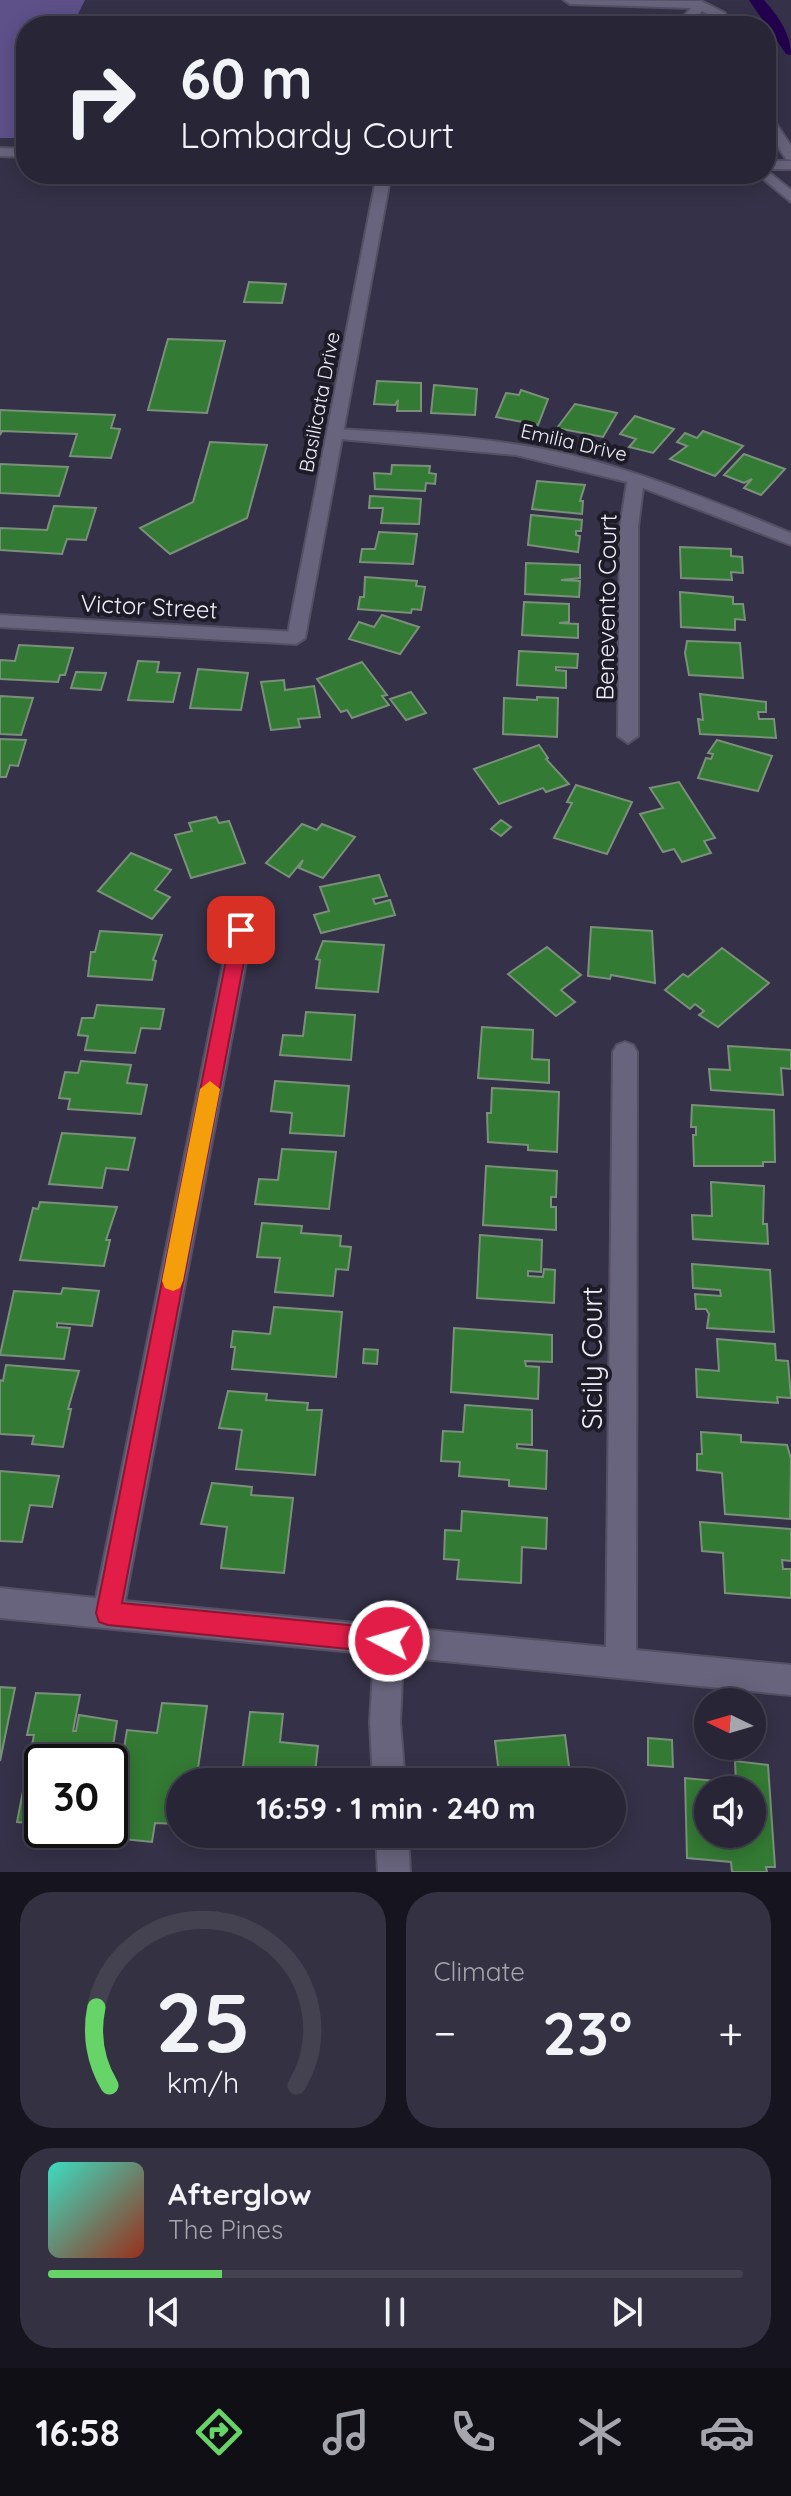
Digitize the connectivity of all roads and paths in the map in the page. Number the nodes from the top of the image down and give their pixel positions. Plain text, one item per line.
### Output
1 (570, 0) edge
2 (701, 5) junction
3 (690, 16) edge
4 (721, 16) edge
5 (776, 134) edge
6 (791, 156) edge
7 (382, 184) edge
8 (776, 184) edge
9 (791, 198) edge
10 (336, 434) junction
11 (636, 479) junction
12 (791, 539) edge
13 (0, 621) edge
14 (296, 638) joint
15 (628, 736) dead end
16 (241, 930) dead end
17 (625, 1052) dead end
18 (0, 1603) edge
19 (108, 1613) junction
20 (389, 1641) junction
21 (621, 1664) junction
22 (791, 1680) edge
23 (388, 1768) edge
24 (393, 1848) edge
25 (394, 1872) edge

1 - 2 street
2 - 3 street
2 - 4 street
5 - 6 street
7 - 10 street, Basilicata Drive
8 - 9 street
10 - 11 street, Emilia Drive
10 - 14 street, Basilicata Drive
11 - 12 street, Emilia Drive
11 - 15 street, Benevento Court
13 - 14 street, Victor Street
16 - 19 street
17 - 21 street, Sicily Court
18 - 19 street
19 - 20 street
20 - 21 street
20 - 23 street
21 - 22 street
24 - 25 street

